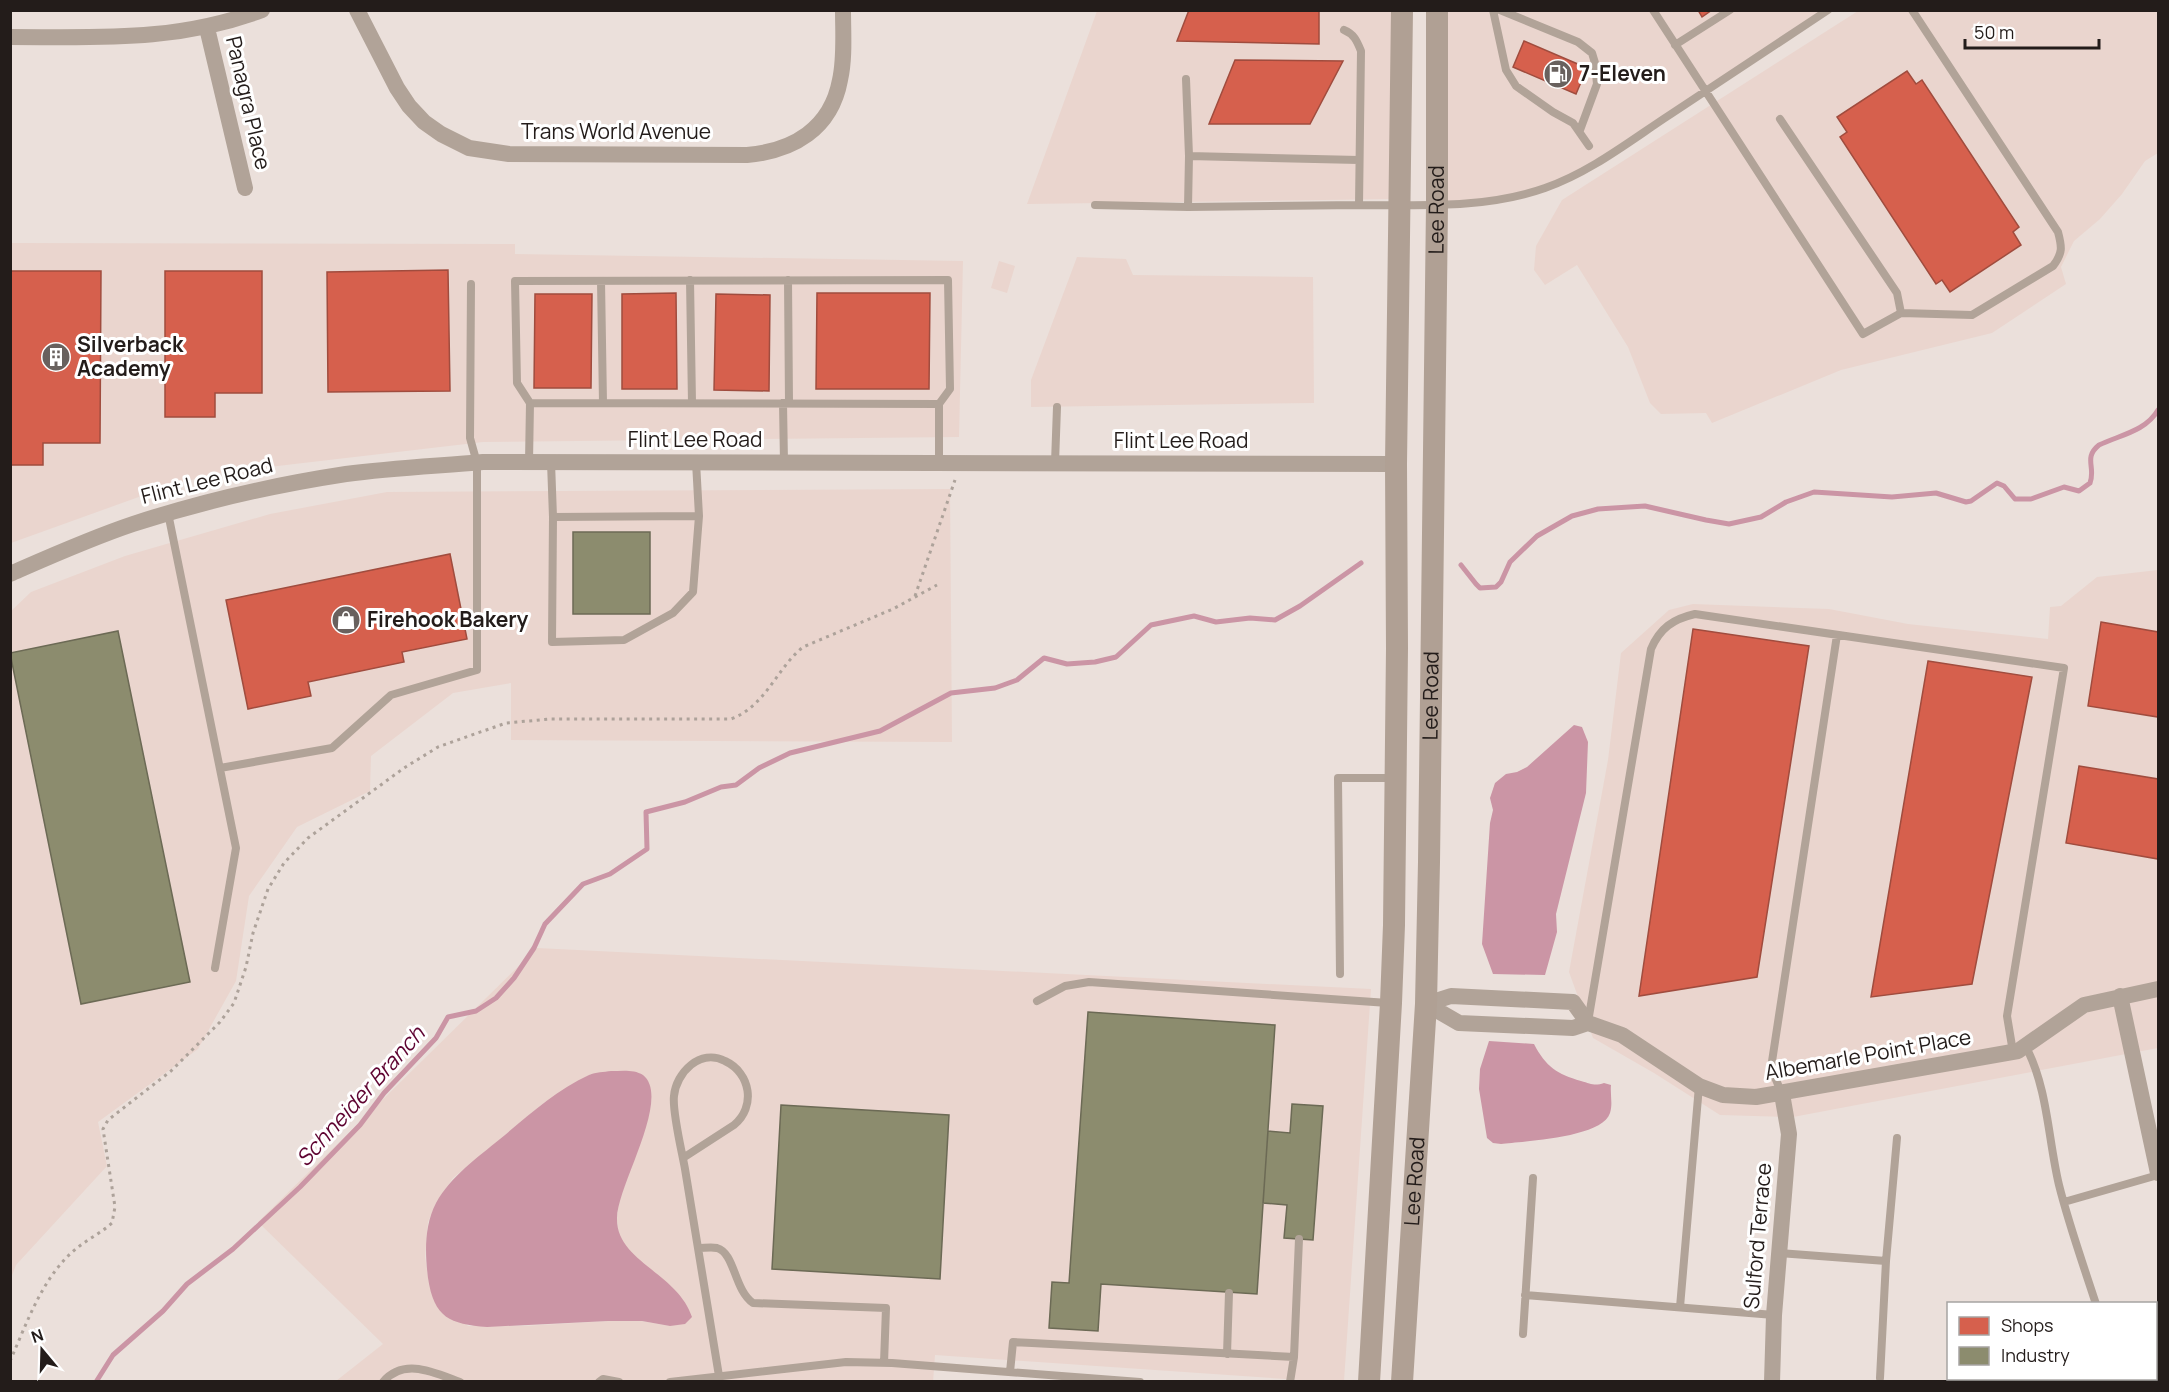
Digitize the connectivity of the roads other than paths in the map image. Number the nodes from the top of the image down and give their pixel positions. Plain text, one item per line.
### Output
1 (262, 10) edge
2 (357, 10) edge
3 (843, 10) edge
4 (1402, 10) edge
5 (1437, 10) edge
6 (1493, 10) edge
7 (1500, 10) edge
8 (1653, 10) edge
9 (1730, 10) edge
10 (1828, 10) edge
11 (1912, 10) edge
12 (207, 28) junction
13 (1344, 30) dead end
14 (10, 37) edge
15 (1675, 45) junction
16 (1186, 79) dead end
17 (1705, 91) junction
18 (1780, 119) dead end
19 (1580, 130) junction
20 (1589, 146) dead end
21 (1189, 156) junction
22 (1359, 160) junction
23 (244, 188) dead end
24 (1095, 205) dead end
25 (1359, 205) junction
26 (1399, 205) junction
27 (1437, 205) junction
28 (1188, 207) junction
29 (690, 280) junction
30 (788, 280) junction
31 (601, 281) junction
32 (471, 284) dead end
33 (1901, 313) junction
34 (530, 402) junction
35 (603, 403) junction
36 (692, 403) junction
37 (786, 403) junction
38 (939, 404) junction
39 (1057, 407) dead end
40 (529, 462) junction
41 (552, 462) junction
42 (696, 462) junction
43 (477, 463) junction
44 (784, 463) junction
45 (939, 463) junction
46 (1055, 463) junction
47 (1396, 464) junction
48 (168, 513) junction
49 (699, 516) junction
50 (553, 517) junction
51 (10, 574) edge
52 (1838, 635) junction
53 (220, 768) junction
54 (1396, 778) junction
55 (215, 968) dead end
56 (1340, 974) dead end
57 (2158, 989) edge
58 (2120, 996) junction
59 (1037, 1001) dead end
60 (1391, 1003) junction
61 (1426, 1004) junction
62 (1588, 1023) junction
63 (2019, 1049) junction
64 (1700, 1086) junction
65 (1782, 1094) junction
66 (1897, 1138) dead end
67 (683, 1158) junction
68 (2158, 1174) edge
69 (1533, 1178) dead end
70 (2064, 1202) junction
71 (1299, 1239) dead end
72 (698, 1248) junction
73 (1778, 1253) junction
74 (1886, 1261) junction
75 (1229, 1293) dead end
76 (1525, 1295) junction
77 (2095, 1302) edge
78 (1680, 1308) junction
79 (1774, 1315) junction
80 (1523, 1334) dead end
81 (1227, 1354) junction
82 (1293, 1358) junction
83 (884, 1363) junction
84 (1010, 1372) junction
85 (719, 1376) junction
86 (1880, 1378) dead end
87 (1065, 1379) edge
88 (383, 1382) edge
89 (460, 1382) edge
90 (599, 1382) edge
91 (619, 1382) edge
92 (670, 1382) edge
93 (1140, 1382) edge
94 (1290, 1382) edge
95 (1369, 1382) edge
96 (1402, 1382) edge
97 (1772, 1382) edge

1 - 12 street
2 - 3 street, Trans World Avenue
4 - 26 street, Lee Road
5 - 27 street, Lee Road
6 - 19 lane
7 - 19 lane
8 - 15 lane
9 - 15 lane
10 - 17 lane
11 - 33 lane
12 - 14 street
12 - 23 street, Panagra Place
13 - 22 lane
15 - 17 lane
16 - 21 lane
17 - 27 lane
17 - 33 lane
18 - 33 lane
19 - 20 lane
21 - 22 lane
21 - 28 lane
22 - 25 lane
24 - 28 lane
25 - 26 lane
25 - 28 lane
26 - 27 lane
26 - 47 street, Lee Road
27 - 61 street, Lee Road
29 - 30 lane
29 - 31 lane
29 - 36 lane
30 - 37 lane
30 - 38 lane
31 - 34 lane
31 - 35 lane
32 - 43 lane
34 - 35 lane
34 - 40 lane
35 - 36 lane
36 - 37 lane
37 - 38 lane
37 - 44 lane
38 - 45 lane
39 - 46 lane
40 - 41 street, Flint Lee Road
40 - 43 street, Flint Lee Road
41 - 42 street, Flint Lee Road
41 - 50 lane
42 - 44 street, Flint Lee Road
42 - 49 lane
43 - 48 street, Flint Lee Road
43 - 53 lane
44 - 45 street, Flint Lee Road
45 - 46 street, Flint Lee Road
46 - 47 street, Flint Lee Road
47 - 54 street, Lee Road
48 - 51 street, Flint Lee Road
48 - 53 lane
49 - 50 lane
49 - 50 lane
52 - 62 lane
52 - 63 lane
52 - 65 lane
53 - 55 lane
54 - 56 lane
54 - 60 street, Lee Road
57 - 58 street, Albemarle Point Place
58 - 63 street, Albemarle Point Place
58 - 68 street
59 - 60 lane
60 - 95 street, Lee Road
61 - 62 street, Albemarle Point Place
61 - 62 street, Albemarle Point Place
61 - 96 street, Lee Road
62 - 64 street, Albemarle Point Place
63 - 65 street, Albemarle Point Place
63 - 70 lane
64 - 65 street, Albemarle Point Place
64 - 78 lane
65 - 73 street, Sulford Terrace
66 - 74 lane
67 - 67 lane
67 - 72 lane
68 - 70 lane
69 - 76 lane
70 - 77 lane
71 - 82 lane
72 - 83 lane
72 - 85 lane
73 - 74 lane
73 - 79 street, Sulford Terrace
74 - 86 lane
75 - 81 lane
76 - 78 lane
76 - 80 lane
78 - 79 lane
79 - 97 street, Sulford Terrace
81 - 82 lane
81 - 84 lane
82 - 94 lane
83 - 84 lane
83 - 85 lane
84 - 87 lane
85 - 92 lane
87 - 93 lane
88 - 89 lane
90 - 91 lane

